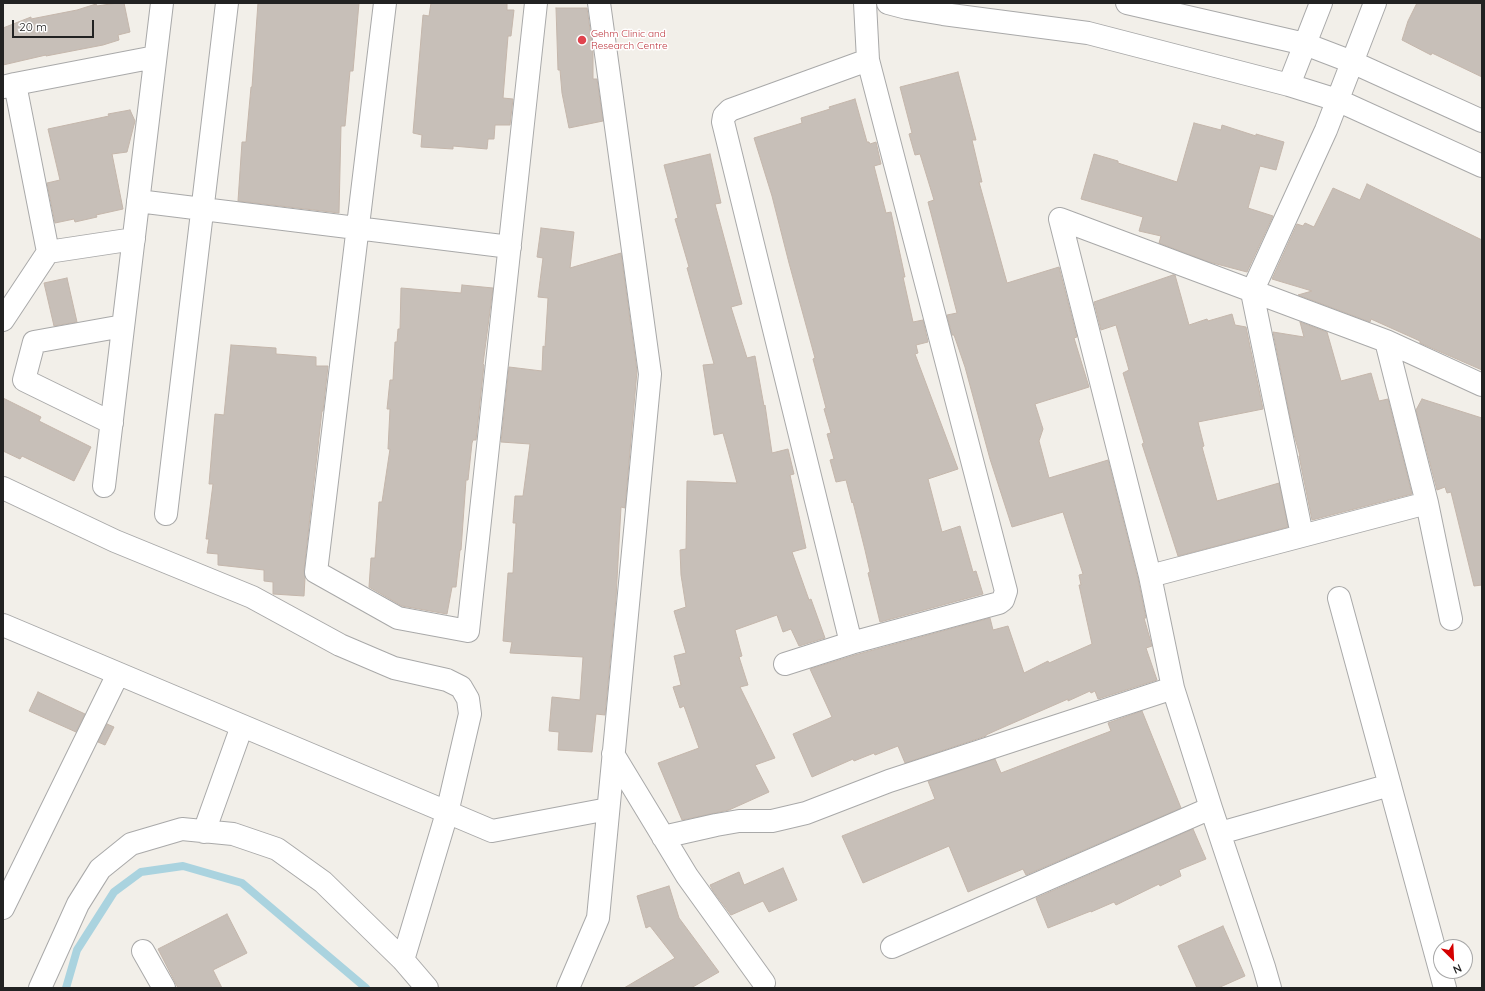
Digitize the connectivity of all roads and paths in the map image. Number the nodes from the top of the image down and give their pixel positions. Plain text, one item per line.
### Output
1 (162, 3) edge
2 (227, 3) edge
3 (385, 3) edge
4 (536, 3) edge
5 (599, 3) edge
6 (865, 3) edge
7 (1127, 3) edge
8 (1321, 3) edge
9 (1375, 3) edge
10 (901, 5) edge
11 (1305, 44) junction
12 (155, 57) junction
13 (868, 60) junction
14 (1352, 62) junction
15 (1289, 85) junction
16 (9, 86) edge
17 (1337, 100) junction
18 (1482, 121) edge
19 (1482, 166) edge
20 (138, 201) junction
21 (203, 209) junction
22 (358, 228) junction
23 (134, 239) junction
24 (510, 247) junction
25 (48, 252) junction
26 (1252, 292) junction
27 (3, 320) edge
28 (123, 326) junction
29 (1386, 341) junction
30 (1482, 386) edge
31 (112, 423) junction
32 (104, 486) dead end
33 (3, 488) edge
34 (1427, 503) junction
35 (166, 514) dead end
36 (1302, 535) junction
37 (1150, 576) junction
38 (1339, 598) dead end
39 (1451, 619) dead end
40 (3, 625) edge
41 (851, 643) junction
42 (785, 664) dead end
43 (118, 674) junction
44 (1174, 688) junction
45 (242, 726) junction
46 (613, 754) junction
47 (1390, 785) junction
48 (1211, 808) junction
49 (608, 809) junction
50 (447, 813) junction
51 (204, 832) junction
52 (1220, 833) junction
53 (663, 837) junction
54 (3, 908) edge
55 (892, 947) dead end
56 (143, 950) dead end
57 (403, 960) junction
58 (766, 986) edge
59 (40, 988) edge
60 (164, 988) edge
61 (427, 988) edge
62 (568, 988) edge
63 (1270, 988) edge
64 (1445, 988) edge

1 - 12 street
2 - 21 street
3 - 22 street
4 - 24 street
5 - 46 street
6 - 13 street
7 - 11 street
8 - 11 street
9 - 14 street
10 - 15 street
11 - 14 street
11 - 15 street
12 - 16 street
12 - 20 street
13 - 41 street
13 - 41 street
14 - 17 street
14 - 18 street
15 - 17 street
16 - 25 street
17 - 19 street
17 - 26 street
20 - 21 street
20 - 23 street
21 - 22 street
21 - 35 street
22 - 24 street
22 - 24 street
23 - 25 street
23 - 28 street
25 - 27 street
26 - 29 street
26 - 36 street
26 - 37 street
28 - 31 street
28 - 31 street
29 - 30 street
29 - 34 street
31 - 32 street
33 - 50 street
34 - 36 street
34 - 39 street
36 - 37 street
37 - 44 street
38 - 47 street
40 - 43 street
41 - 42 street
43 - 45 street
43 - 54 street
44 - 48 street
44 - 53 street
45 - 50 street
45 - 51 street
46 - 49 street
46 - 53 street
47 - 52 street
47 - 64 street
48 - 52 street
48 - 55 street
49 - 50 street
49 - 62 street
50 - 57 street
51 - 57 street
51 - 59 street
52 - 63 street
53 - 58 street
56 - 60 street
57 - 61 street

